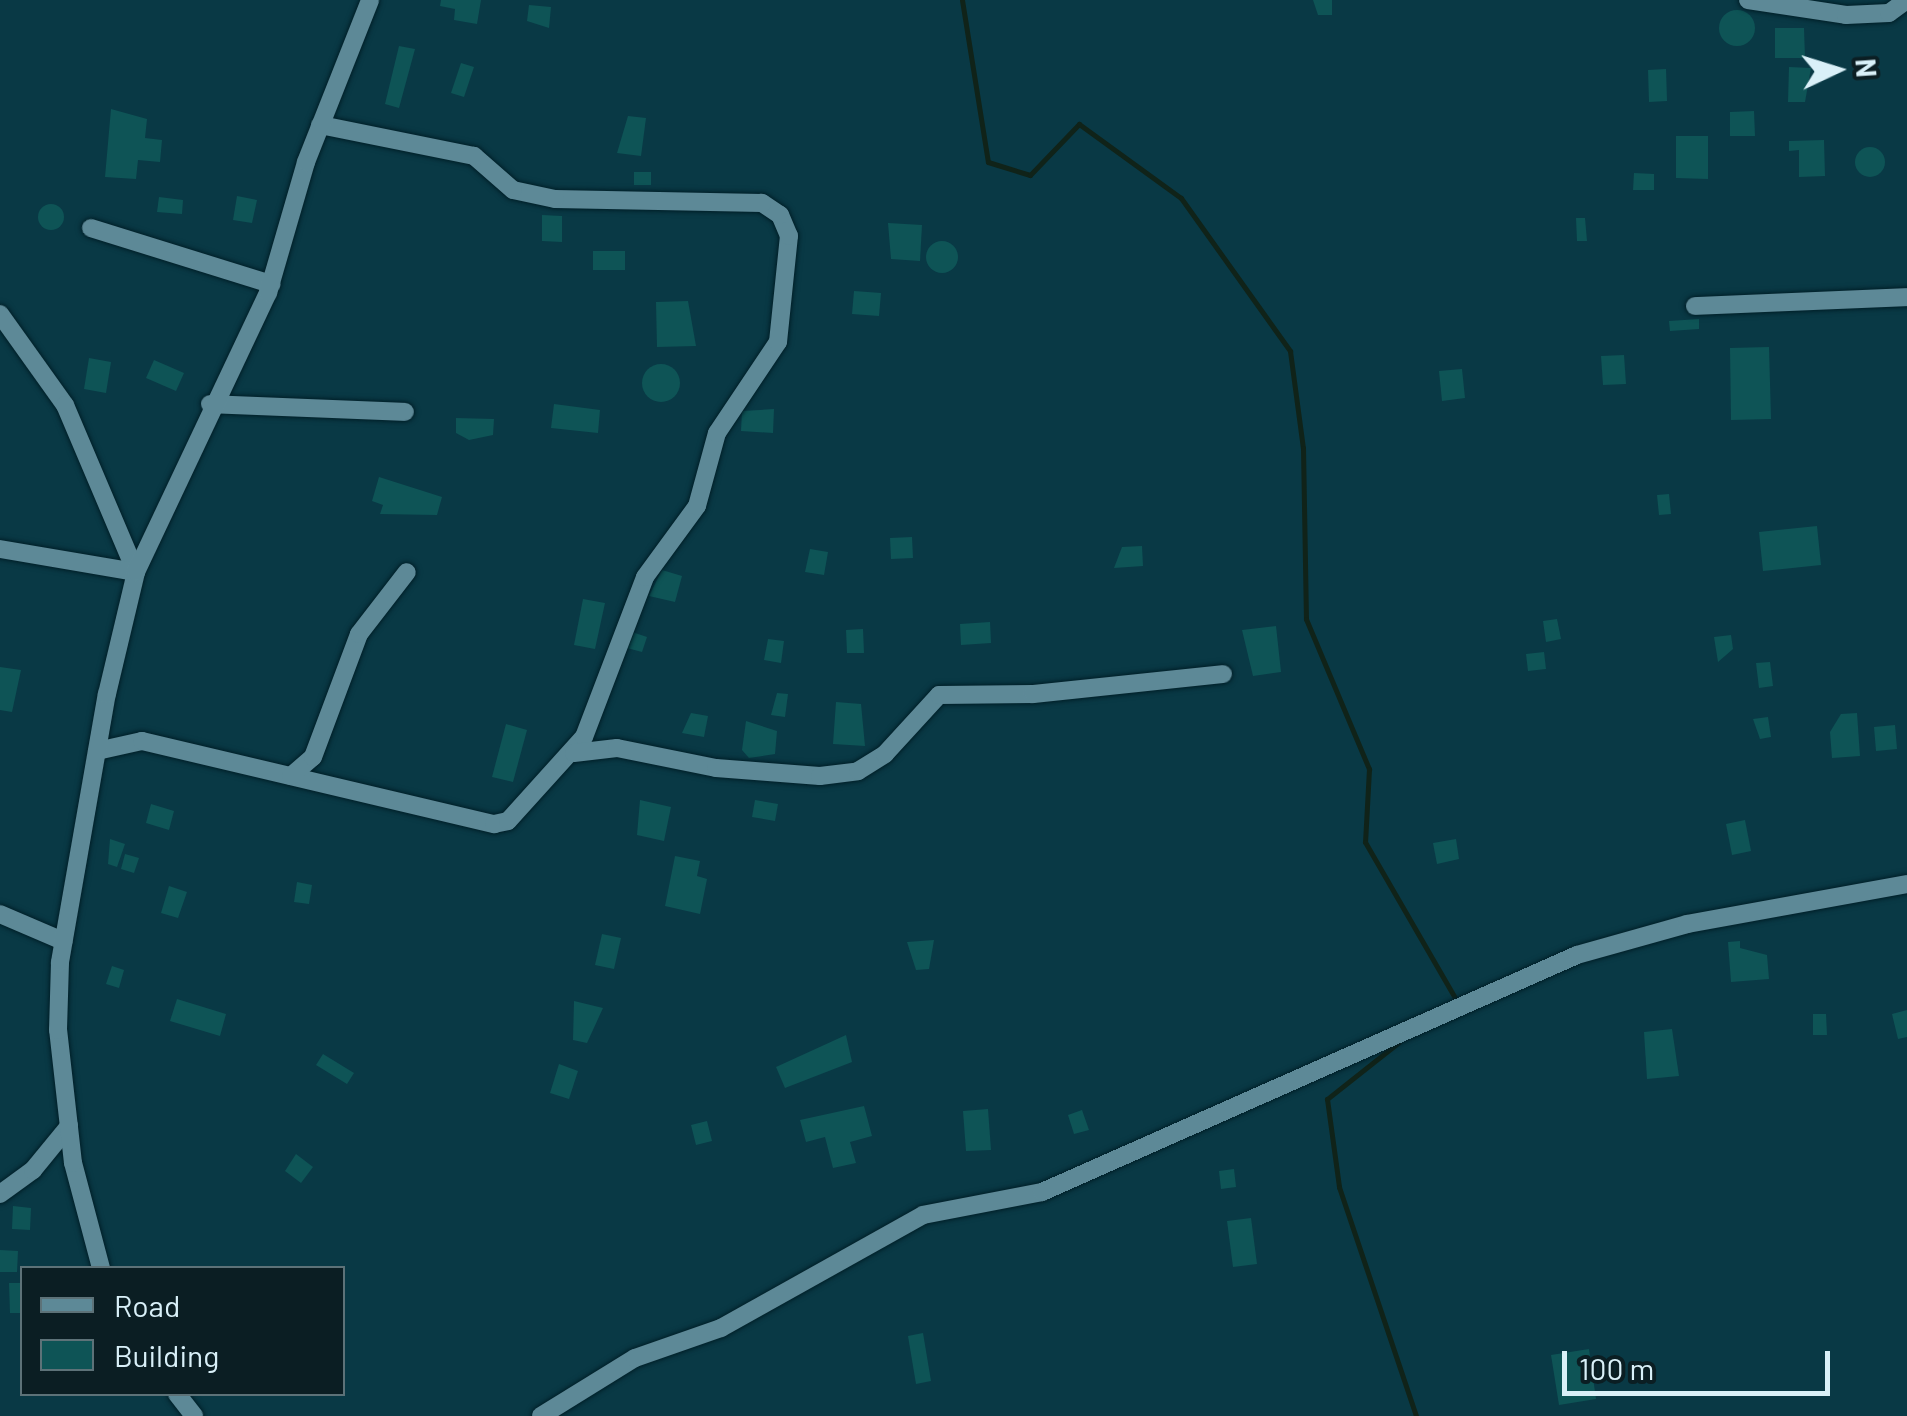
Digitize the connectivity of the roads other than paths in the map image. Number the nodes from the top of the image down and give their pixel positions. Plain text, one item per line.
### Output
1 (370, 0) edge
2 (1748, 0) edge
3 (1907, 0) edge
4 (320, 125) junction
5 (90, 228) dead end
6 (271, 284) junction
7 (1907, 296) edge
8 (1695, 306) dead end
9 (0, 314) edge
10 (210, 404) junction
11 (405, 412) dead end
12 (0, 548) edge
13 (136, 572) junction
14 (407, 572) dead end
15 (1223, 674) dead end
16 (97, 751) junction
17 (574, 753) junction
18 (291, 776) junction
19 (1907, 884) edge
20 (0, 914) edge
21 (63, 940) junction
22 (68, 1126) junction
23 (0, 1194) edge
24 (100, 1266) edge
25 (179, 1396) edge
26 (194, 1416) edge
27 (541, 1416) edge

1 - 4 street
2 - 3 street
4 - 6 street
4 - 17 street
5 - 6 street
6 - 10 street
7 - 8 street
9 - 13 street
10 - 11 street
10 - 13 street
12 - 13 street
13 - 16 street
14 - 18 street
15 - 17 street
16 - 18 street
16 - 21 street
17 - 18 street
19 - 27 street
20 - 21 street
21 - 22 street
22 - 23 street
22 - 24 street
25 - 26 street

